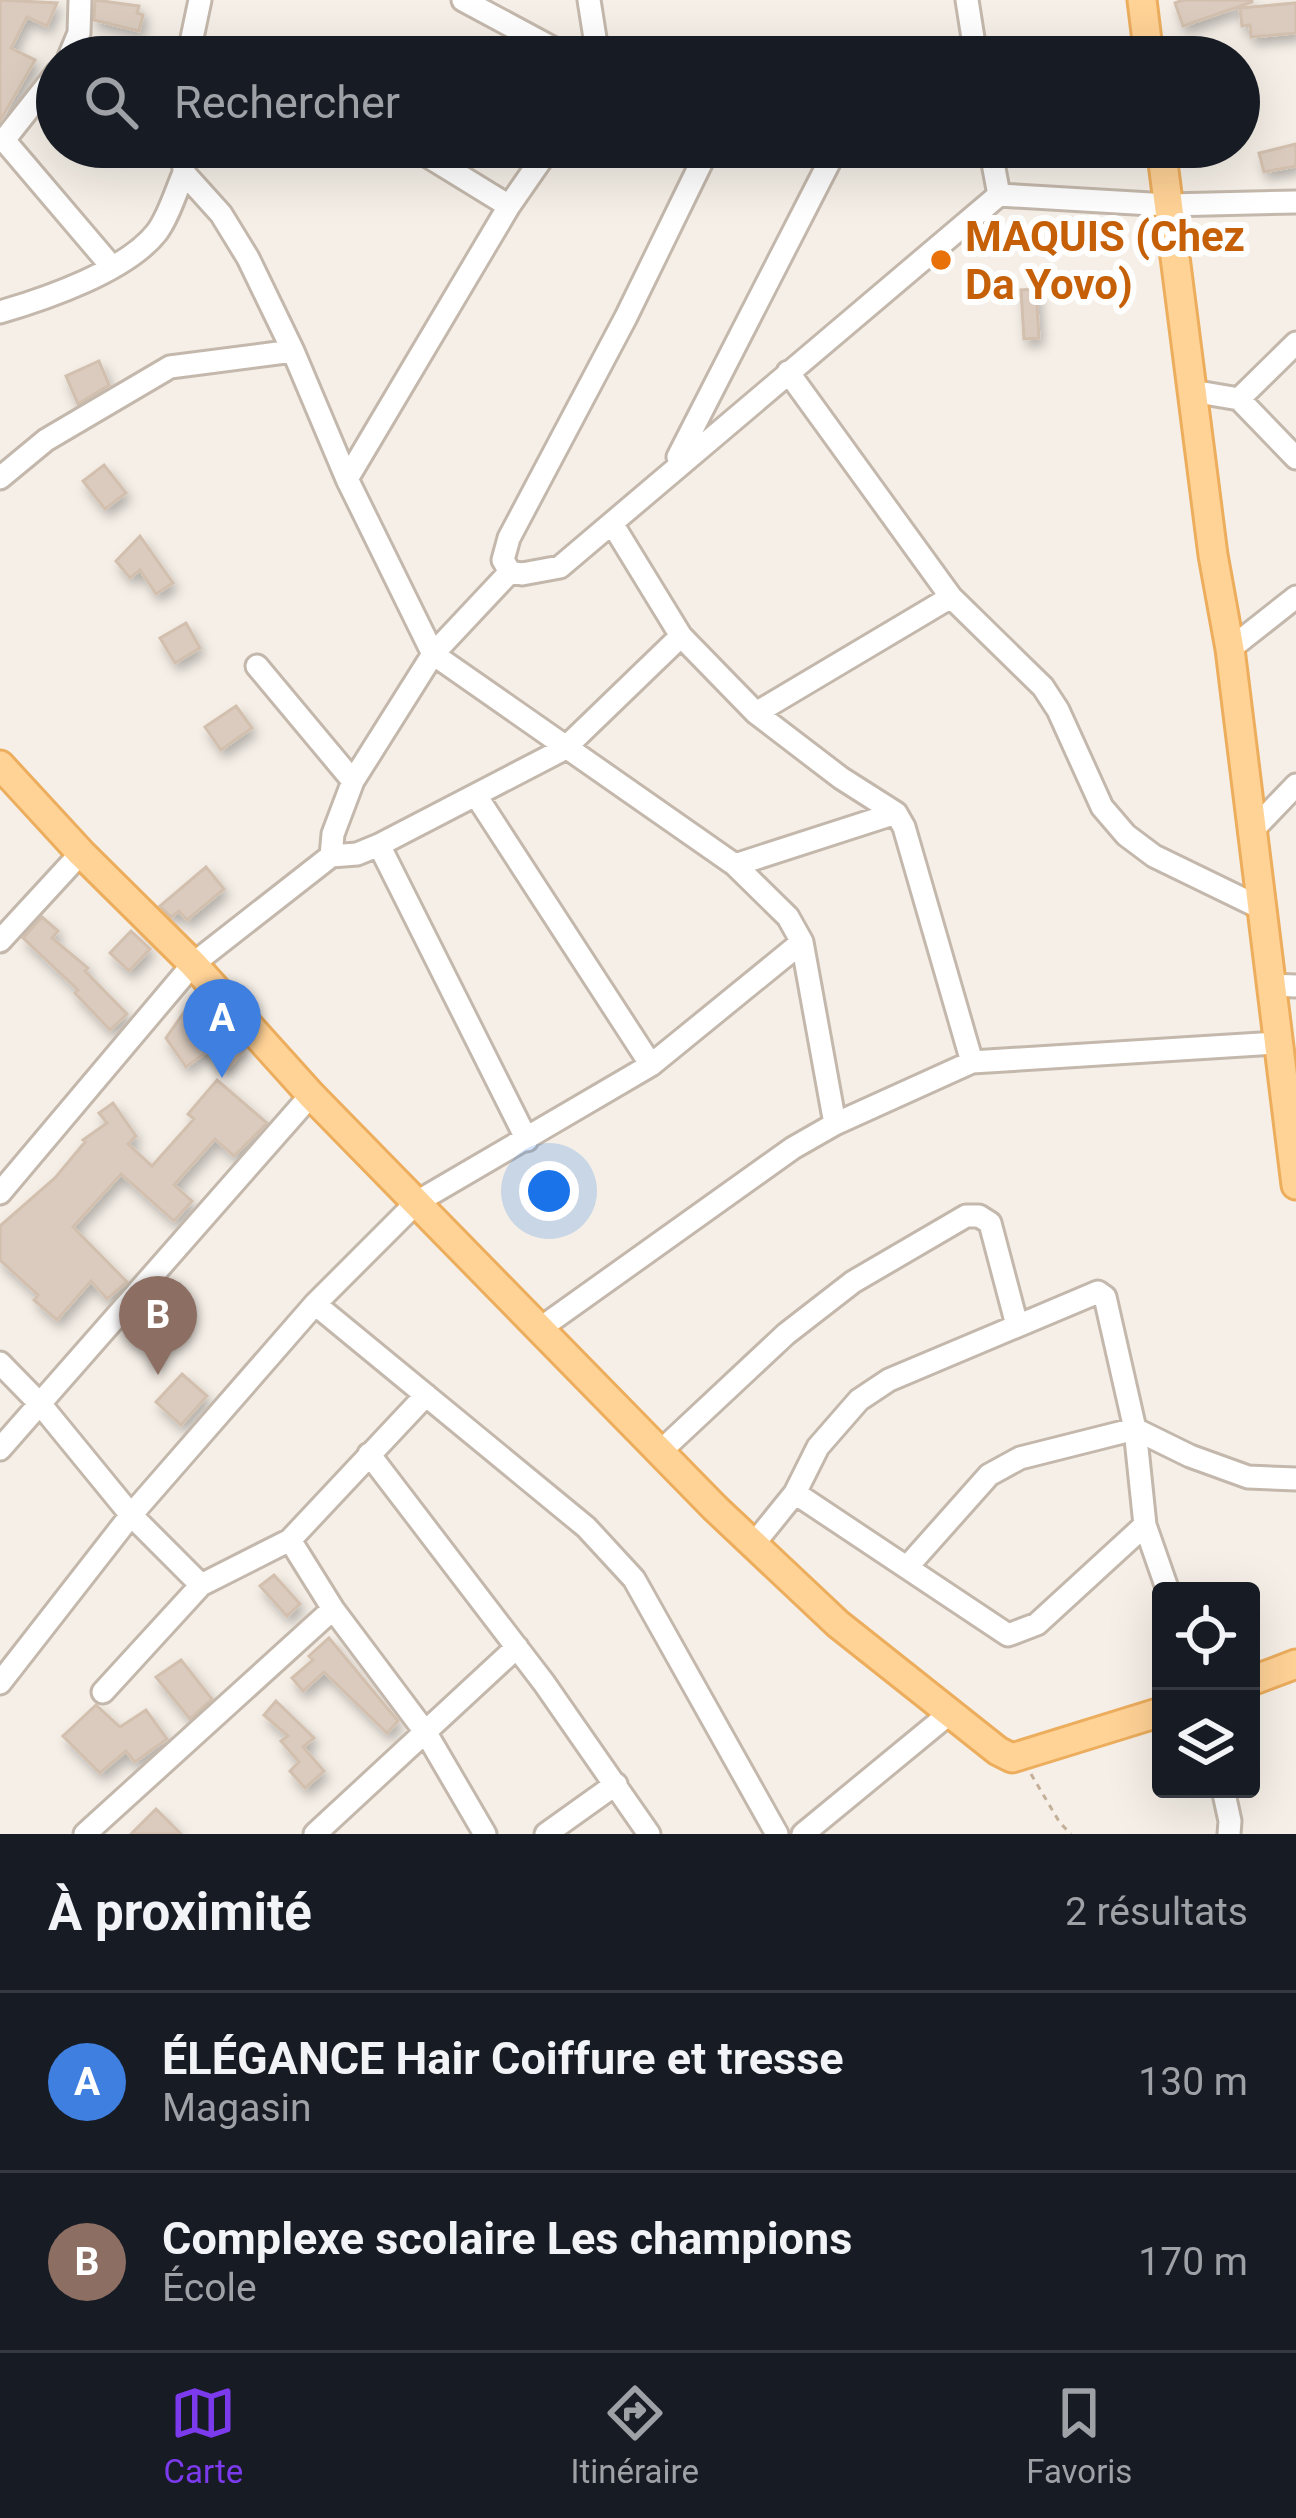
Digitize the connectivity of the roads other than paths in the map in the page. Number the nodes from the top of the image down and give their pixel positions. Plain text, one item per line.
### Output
1 (80, 0) edge
2 (200, 0) edge
3 (463, 0) edge
4 (589, 0) edge
5 (967, 0) edge
6 (1142, 0) edge
7 (78, 36) edge
8 (193, 36) edge
9 (530, 36) edge
10 (595, 36) edge
11 (973, 36) edge
12 (1146, 36) edge
13 (36, 99) edge
14 (2, 140) edge
15 (184, 168) edge
16 (447, 168) edge
17 (535, 168) edge
18 (700, 168) edge
19 (826, 168) edge
20 (994, 168) edge
21 (1164, 168) edge
22 (184, 172) junction
23 (998, 195) junction
24 (1296, 202) edge
25 (1168, 205) junction
26 (509, 206) junction
27 (112, 267) junction
28 (0, 312) edge
29 (1296, 343) edge
30 (293, 351) junction
31 (788, 372) junction
32 (1192, 391) junction
33 (1239, 400) junction
34 (1296, 458) edge
35 (673, 469) junction
36 (0, 478) edge
37 (346, 479) junction
38 (613, 525) junction
39 (510, 572) junction
40 (951, 597) junction
41 (1296, 597) edge
42 (681, 636) junction
43 (1230, 649) junction
44 (433, 653) junction
45 (257, 666) dead end
46 (756, 713) junction
47 (564, 749) junction
48 (0, 765) edge
49 (353, 781) junction
50 (1296, 785) edge
51 (477, 796) junction
52 (896, 813) junction
53 (1250, 833) junction
54 (379, 844) junction
55 (81, 854) junction
56 (332, 856) junction
57 (735, 865) junction
58 (1261, 908) junction
59 (0, 941) edge
60 (802, 941) junction
61 (193, 964) junction
62 (1283, 986) edge
63 (1277, 1043) junction
64 (972, 1061) junction
65 (651, 1066) junction
66 (311, 1095) junction
67 (1292, 1120) edge
68 (835, 1124) junction
69 (526, 1140) junction
70 (1296, 1185) edge
71 (0, 1193) edge
72 (416, 1202) junction
73 (315, 1304) junction
74 (1017, 1324) junction
75 (538, 1330) junction
76 (0, 1363) edge
77 (426, 1395) junction
78 (41, 1405) junction
79 (1135, 1429) junction
80 (0, 1449) edge
81 (662, 1450) junction
82 (369, 1454) junction
83 (1296, 1479) edge
84 (795, 1493) junction
85 (131, 1515) junction
86 (1145, 1525) junction
87 (290, 1540) junction
88 (753, 1544) junction
89 (908, 1566) junction
90 (1165, 1582) edge
91 (201, 1585) junction
92 (333, 1609) junction
93 (517, 1647) junction
94 (1296, 1664) edge
95 (1260, 1678) edge
96 (0, 1683) edge
97 (103, 1692) dead end
98 (950, 1713) junction
99 (1152, 1715) edge
100 (426, 1733) junction
101 (616, 1784) junction
102 (1225, 1798) edge
103 (85, 1834) edge
104 (315, 1834) edge
105 (485, 1834) edge
106 (546, 1834) edge
107 (649, 1834) edge
108 (777, 1834) edge
109 (803, 1834) edge
110 (1228, 1834) edge

1 - 7 street
2 - 8 street
3 - 9 street
4 - 10 street
5 - 11 street
6 - 12 main road
13 - 14 street
14 - 27 street
15 - 22 street
16 - 26 street
17 - 26 street
18 - 39 street
19 - 35 street
20 - 23 street
21 - 25 main road
22 - 27 street
22 - 30 street
23 - 25 street
23 - 31 street
24 - 25 street
25 - 32 main road
26 - 37 street
27 - 28 street
29 - 33 street
30 - 36 street
30 - 37 street
31 - 35 street
31 - 40 street
32 - 33 street
32 - 43 main road
33 - 34 street
35 - 38 street
37 - 44 street
38 - 39 street
38 - 42 street
39 - 44 street
40 - 46 street
40 - 58 street
41 - 43 street
42 - 46 street
42 - 47 street
43 - 53 main road
44 - 47 street
44 - 49 street
45 - 49 street
46 - 52 street
47 - 51 street
47 - 57 street
48 - 55 main road
49 - 56 street
50 - 53 street
51 - 54 street
51 - 65 street
52 - 57 street
52 - 64 street
53 - 58 main road
54 - 56 street
54 - 69 street
55 - 59 street
55 - 61 main road
56 - 61 street
57 - 60 street
58 - 62 main road
60 - 65 street
60 - 68 street
61 - 66 main road
61 - 71 street
62 - 63 main road
63 - 64 street
63 - 67 main road
64 - 68 street
65 - 69 street
66 - 72 main road
66 - 78 street
67 - 70 main road
68 - 75 street
69 - 72 street
72 - 73 street
72 - 75 main road
73 - 77 street
73 - 85 street
74 - 79 street
74 - 81 street
74 - 84 street
75 - 81 main road
76 - 78 street
77 - 82 street
77 - 108 street
78 - 80 street
78 - 85 street
79 - 83 street
79 - 86 street
79 - 89 street
81 - 88 main road
82 - 87 street
82 - 93 street
84 - 88 street
84 - 89 street
85 - 91 street
85 - 96 street
86 - 89 street
86 - 90 street
87 - 91 street
87 - 92 street
88 - 98 main road
91 - 97 street
92 - 100 street
92 - 103 street
93 - 100 street
93 - 101 street
94 - 95 main road
98 - 99 main road
98 - 109 street
100 - 104 street
100 - 105 street
101 - 106 street
101 - 107 street
102 - 110 street

